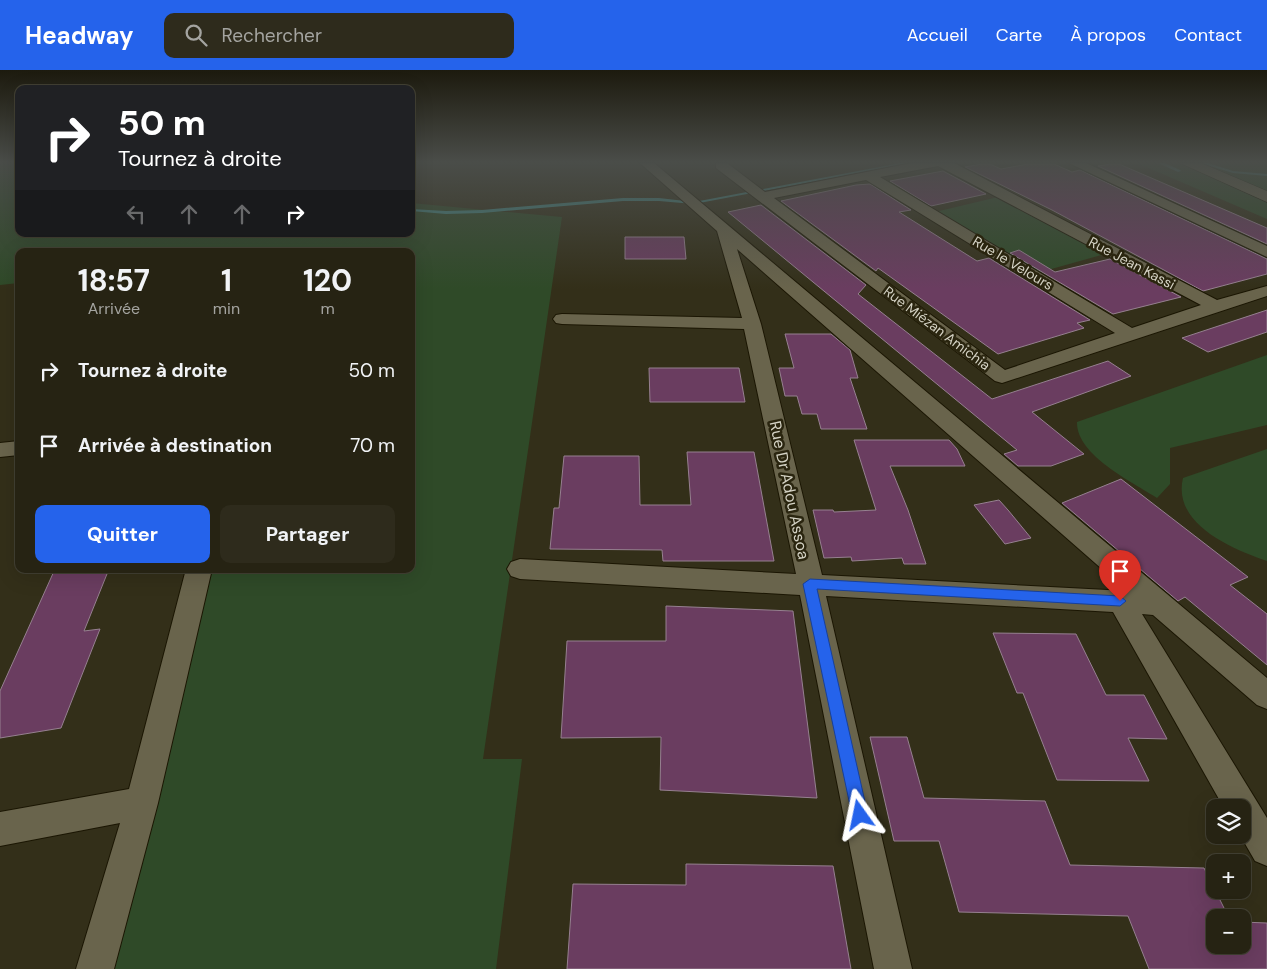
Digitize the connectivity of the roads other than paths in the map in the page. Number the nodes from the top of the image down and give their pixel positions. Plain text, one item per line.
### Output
1 (695, 205) edge
2 (776, 205) edge
3 (917, 205) edge
4 (1021, 205) edge
5 (1164, 205) edge
6 (724, 229) junction
7 (1267, 252) edge
8 (1267, 291) edge
9 (1215, 306) junction
10 (562, 319) dead end
11 (752, 324) junction
12 (1131, 335) junction
13 (15, 448) edge
14 (0, 450) edge
15 (520, 569) dead end
16 (198, 573) edge
17 (810, 584) junction
18 (1120, 601) junction
19 (1159, 604) junction
20 (1267, 696) edge
21 (1237, 799) edge
22 (142, 804) junction
23 (1251, 823) edge
24 (0, 829) edge
25 (1267, 849) edge
26 (95, 969) edge
27 (893, 969) edge

1 - 6 street
2 - 12 street, Rue Miézan Amichia
3 - 12 street, Rue le Velours
4 - 9 street, Rue Jean Kassi
5 - 7 street
6 - 11 street, Rue Dr Adou Assoa
6 - 19 street
8 - 9 street, Rue Miézan Amichia
9 - 12 street, Rue Miézan Amichia
10 - 11 street
11 - 17 street, Rue Dr Adou Assoa
13 - 14 street
15 - 17 street
16 - 22 street
17 - 18 street
17 - 27 street, Rue Dr Adou Assoa
18 - 19 street
18 - 21 street
19 - 20 street
22 - 24 street
22 - 26 street
23 - 25 street

